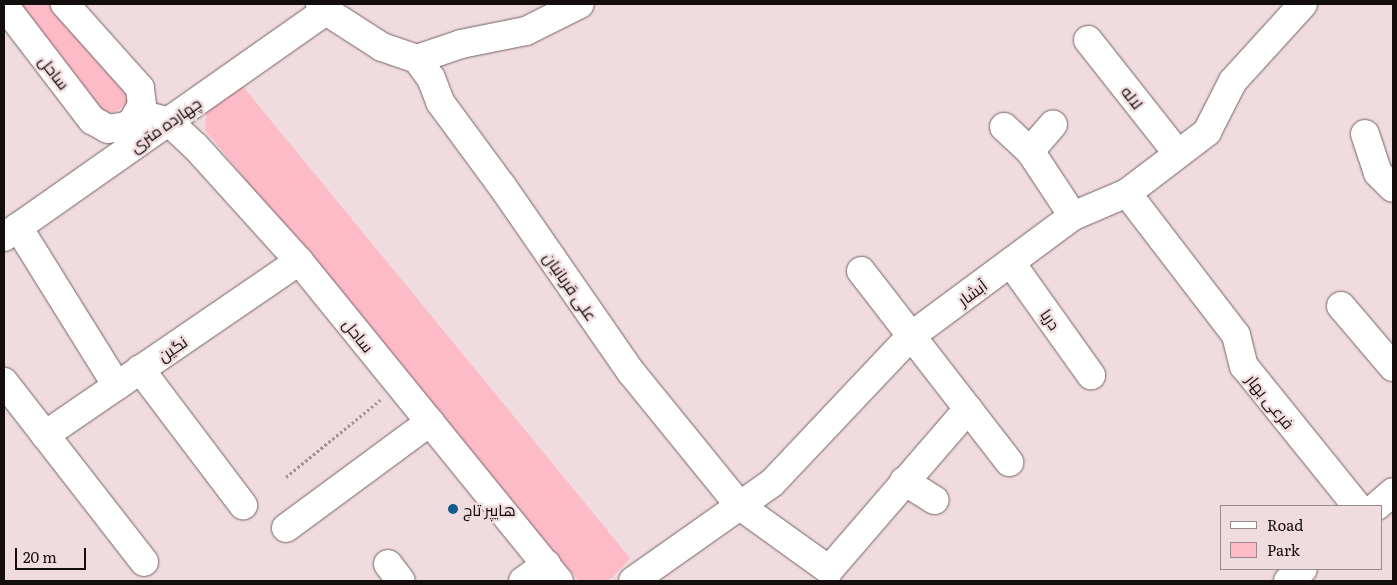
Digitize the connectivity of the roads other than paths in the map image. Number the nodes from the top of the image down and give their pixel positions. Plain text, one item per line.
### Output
1 (65, 4) edge
2 (580, 4) edge
3 (1303, 4) edge
4 (4, 5) edge
5 (323, 8) edge
6 (1088, 40) dead end
7 (416, 59) junction
8 (139, 114) junction
9 (168, 122) junction
10 (1053, 125) dead end
11 (1004, 127) dead end
12 (1365, 134) dead end
13 (1030, 151) junction
14 (1178, 154) junction
15 (1393, 188) edge
16 (1127, 193) junction
17 (1073, 216) junction
18 (11, 232) edge
19 (299, 261) junction
20 (1011, 262) junction
21 (861, 272) dead end
22 (1341, 306) dead end
23 (911, 336) junction
24 (1393, 367) edge
25 (140, 369) junction
26 (1091, 375) dead end
27 (4, 382) edge
28 (117, 386) junction
29 (968, 409) junction
30 (430, 422) junction
31 (45, 435) junction
32 (1009, 462) dead end
33 (904, 481) junction
34 (1393, 492) edge
35 (934, 500) dead end
36 (243, 505) dead end
37 (1356, 505) edge
38 (1378, 505) edge
39 (740, 506) junction
40 (286, 528) dead end
41 (144, 562) dead end
42 (1302, 570) edge
43 (553, 573) edge
44 (523, 581) edge
45 (633, 581) edge
46 (1288, 581) edge

1 - 8 street
2 - 7 street
3 - 14 street, آبشار
4 - 8 street, ساحل
5 - 7 street
5 - 9 street, چهارده متری
6 - 14 street, لاله
7 - 39 street, علی قربانیان
8 - 9 street, ساحل
9 - 18 street, چهارده متری
9 - 19 street, ساحل
10 - 13 street
11 - 13 street
12 - 15 street
13 - 17 street
14 - 16 street, آبشار
16 - 17 street, آبشار
16 - 37 street, فرعی بهار
17 - 20 street, آبشار
18 - 28 street
19 - 25 street, نگین
19 - 30 street, ساحل
20 - 23 street, آبشار
20 - 26 street, دریا
21 - 23 street
22 - 24 street
23 - 29 street
23 - 39 street, آبشار
25 - 28 street, نگین
25 - 36 street
27 - 31 street
28 - 31 street, نگین
29 - 32 street
29 - 33 street
30 - 40 street
30 - 43 street, ساحل
31 - 41 street
33 - 35 street
33 - 39 street, علی قربانیان
34 - 38 street
39 - 45 street, آبشار
42 - 46 street
43 - 44 street

